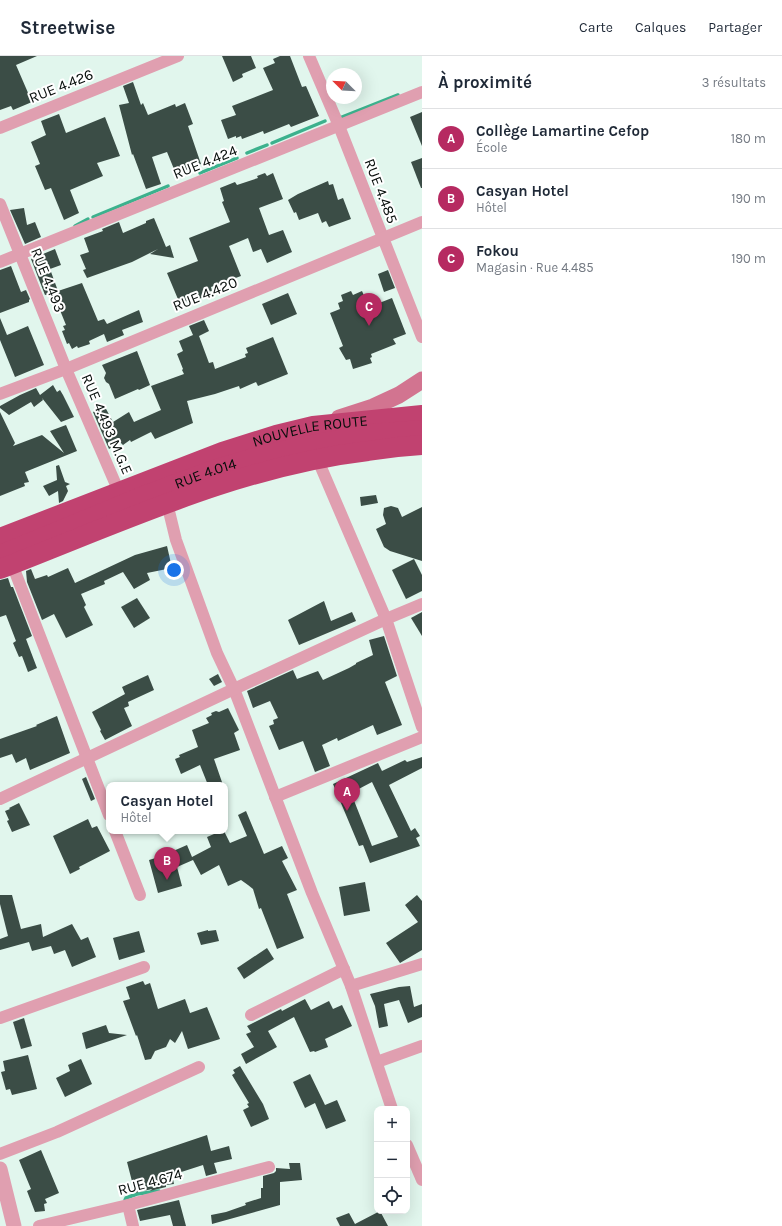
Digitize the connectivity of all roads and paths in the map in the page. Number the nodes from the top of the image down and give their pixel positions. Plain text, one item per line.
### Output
1 (178, 56) edge
2 (309, 56) edge
3 (422, 92) edge
4 (339, 126) junction
5 (0, 128) edge
6 (0, 204) edge
7 (422, 222) edge
8 (382, 238) junction
9 (20, 253) junction
10 (0, 262) edge
11 (422, 337) edge
12 (66, 369) junction
13 (422, 380) edge
14 (0, 394) edge
15 (422, 415) edge
16 (313, 426) junction
17 (422, 430) edge
18 (422, 445) edge
19 (317, 458) junction
20 (119, 492) junction
21 (167, 503) junction
22 (0, 538) edge
23 (4, 563) edge
24 (422, 604) edge
25 (386, 619) junction
26 (234, 688) junction
27 (422, 727) edge
28 (422, 737) edge
29 (86, 758) junction
30 (275, 797) junction
31 (0, 799) edge
32 (106, 808) edge
33 (116, 834) edge
34 (140, 895) dead end
35 (422, 964) edge
36 (144, 968) dead end
37 (344, 969) junction
38 (351, 986) junction
39 (251, 1015) dead end
40 (0, 1018) edge
41 (422, 1046) edge
42 (377, 1062) junction
43 (199, 1067) dead end
44 (391, 1106) edge
45 (410, 1152) edge
46 (0, 1154) edge
47 (270, 1167) dead end
48 (0, 1169) edge
49 (422, 1180) edge
50 (128, 1205) junction
51 (14, 1226) edge
52 (39, 1226) edge
53 (133, 1226) edge

1 - 5 street, RUE 4.426
2 - 4 street, RUE 4.485
3 - 4 street, RUE 4.424
4 - 8 street, RUE 4.485
4 - 9 street, RUE 4.424
6 - 9 street, RUE 4.493
7 - 8 street, RUE 4.420
8 - 11 street, RUE 4.485
8 - 12 street, RUE 4.420
9 - 10 street, RUE 4.424
9 - 12 street, RUE 4.493
12 - 14 street, RUE 4.420
12 - 20 street, RUE 4.493 M.G.E
13 - 16 main road
15 - 16 highway, NOUVELLE ROUTE
16 - 20 highway, NOUVELLE ROUTE
17 - 23 highway, RUE 4.014
18 - 19 highway, NOUVELLE ROUTE
19 - 21 highway, NOUVELLE ROUTE
19 - 25 street
20 - 22 highway, NOUVELLE ROUTE
21 - 23 highway, NOUVELLE ROUTE
21 - 26 street
23 - 29 street
24 - 25 street
25 - 26 street
25 - 27 street
26 - 29 street
26 - 30 street
28 - 30 street
29 - 31 street
29 - 32 street
30 - 37 street
33 - 34 street
35 - 38 street
36 - 40 street
37 - 38 street
37 - 39 street
38 - 42 street
41 - 42 street
42 - 44 street
43 - 46 street
45 - 49 street
47 - 50 street, RUE 4.674
48 - 51 street
50 - 52 street, RUE 4.674
50 - 53 street

